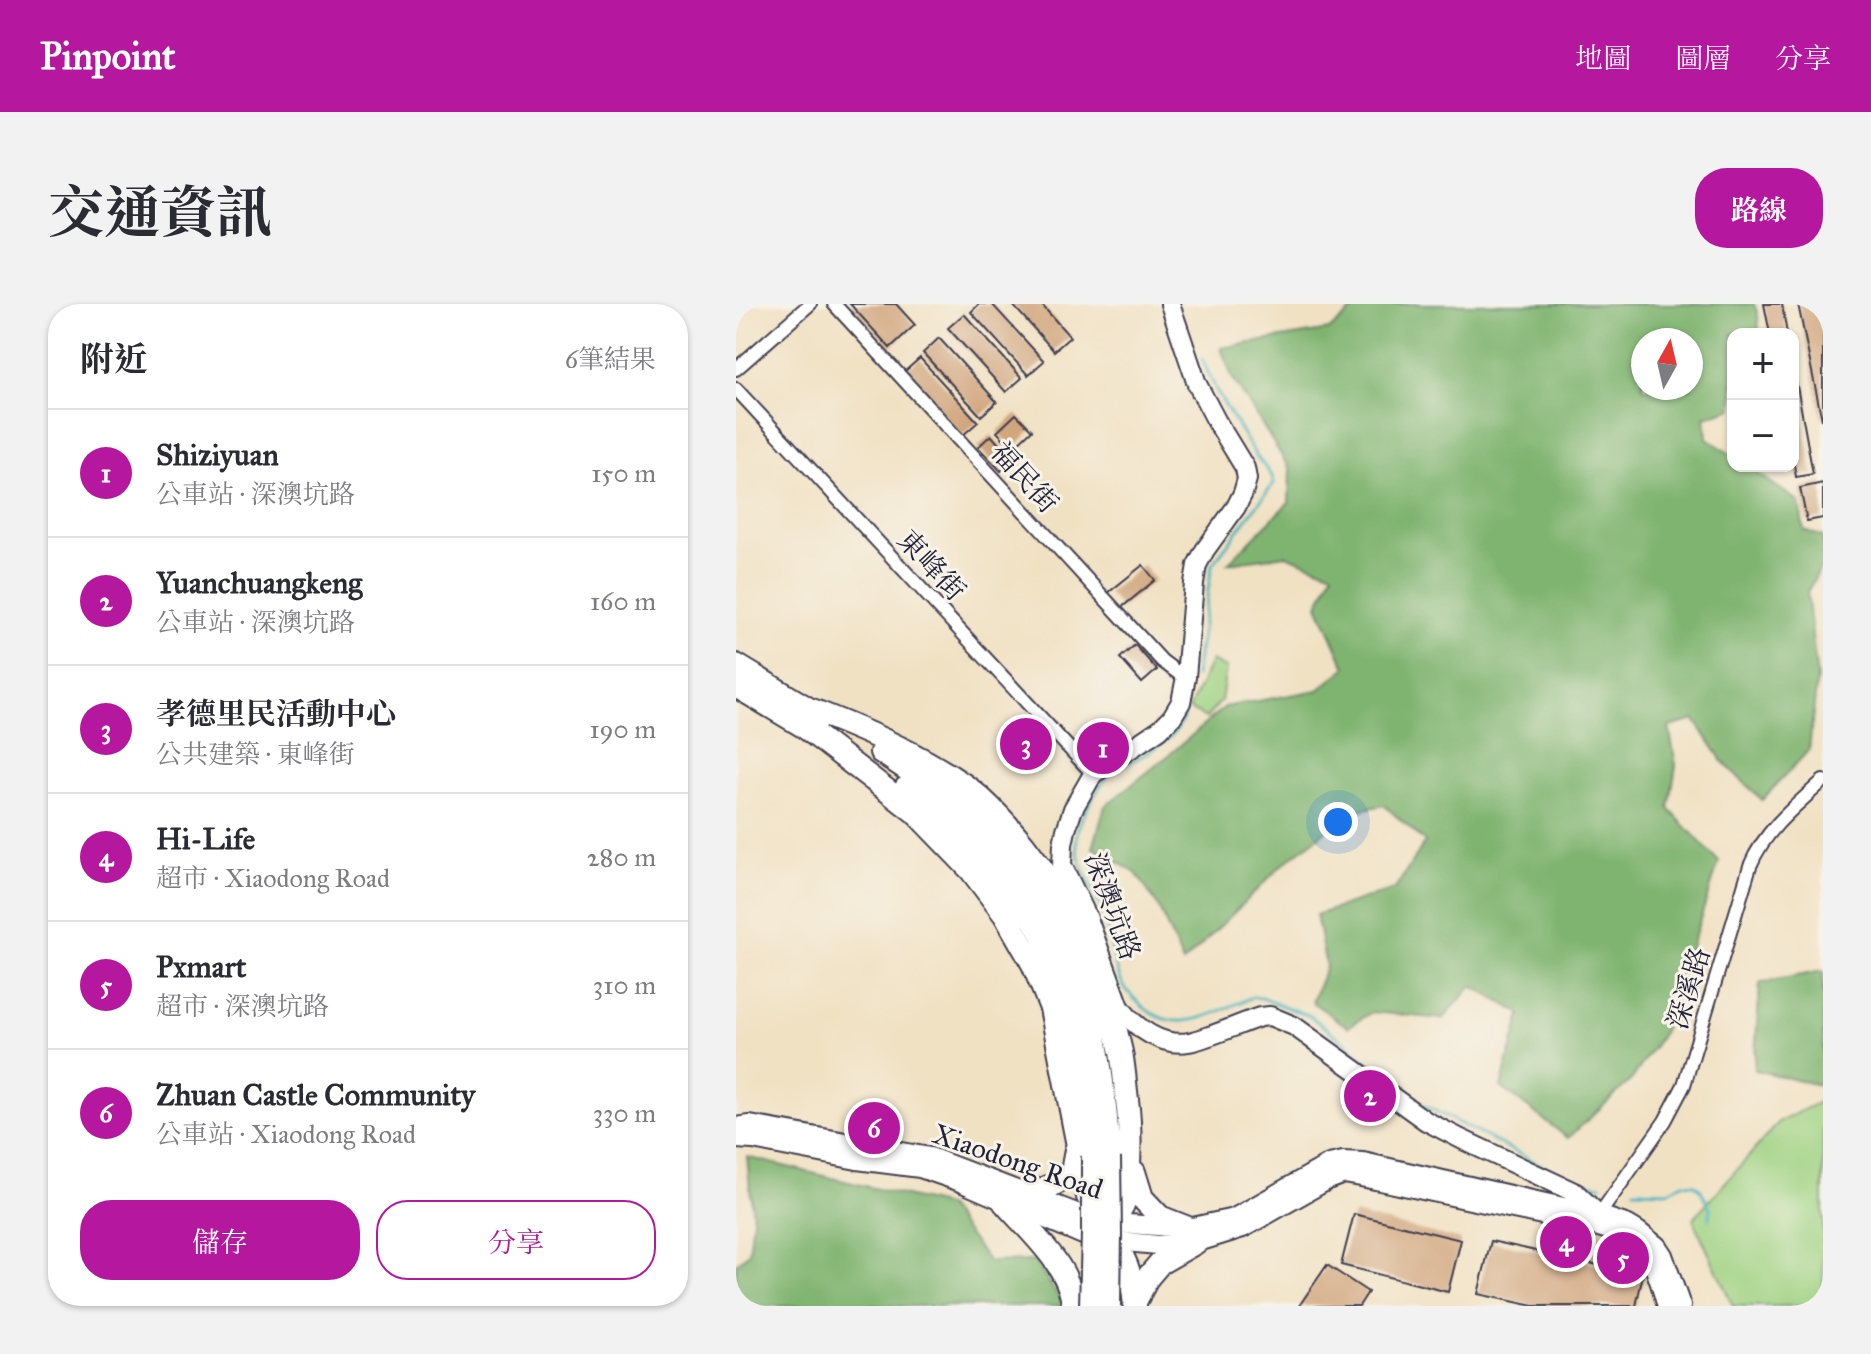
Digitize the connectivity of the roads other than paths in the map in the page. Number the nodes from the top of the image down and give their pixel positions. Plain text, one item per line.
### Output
1 (810, 304) edge
2 (834, 304) edge
3 (1170, 304) edge
4 (736, 369) edge
5 (736, 389) edge
6 (736, 665) edge
7 (1186, 677) junction
8 (736, 686) edge
9 (804, 717) junction
10 (1093, 774) junction
11 (1823, 781) edge
12 (1105, 1086) junction
13 (1072, 1121) junction
14 (1130, 1124) junction
15 (736, 1127) edge
16 (736, 1139) edge
17 (1101, 1157) junction
18 (1014, 1198) junction
19 (1597, 1220) junction
20 (1103, 1231) junction
21 (1191, 1236) junction
22 (1135, 1304) edge
23 (1073, 1306) edge
24 (1080, 1306) edge
25 (1091, 1306) edge
26 (1109, 1306) edge
27 (1667, 1306) edge
28 (1681, 1306) edge

1 - 4 street
2 - 7 street, 福民街
3 - 7 main road, 深澳坑路
5 - 10 street, 東峰街
6 - 9 highway
7 - 10 main road, 深澳坑路
8 - 9 highway
9 - 12 highway
9 - 12 highway
9 - 13 highway
10 - 19 main road, 深澳坑路
11 - 19 street, 深溪路
12 - 14 highway
12 - 17 highway
13 - 18 highway
13 - 20 highway
14 - 20 highway
14 - 21 highway
15 - 18 main road, Xiaodong Road
16 - 18 main road, Xiaodong Road
17 - 25 highway, bridge
17 - 26 highway, bridge
18 - 20 main road, Xiaodong Road
18 - 23 highway
19 - 21 main road, Xiaodong Road
19 - 27 main road, 深澳坑路
19 - 28 main road, 深澳坑路
20 - 21 main road, Xiaodong Road
20 - 22 highway
20 - 24 highway
21 - 22 highway

